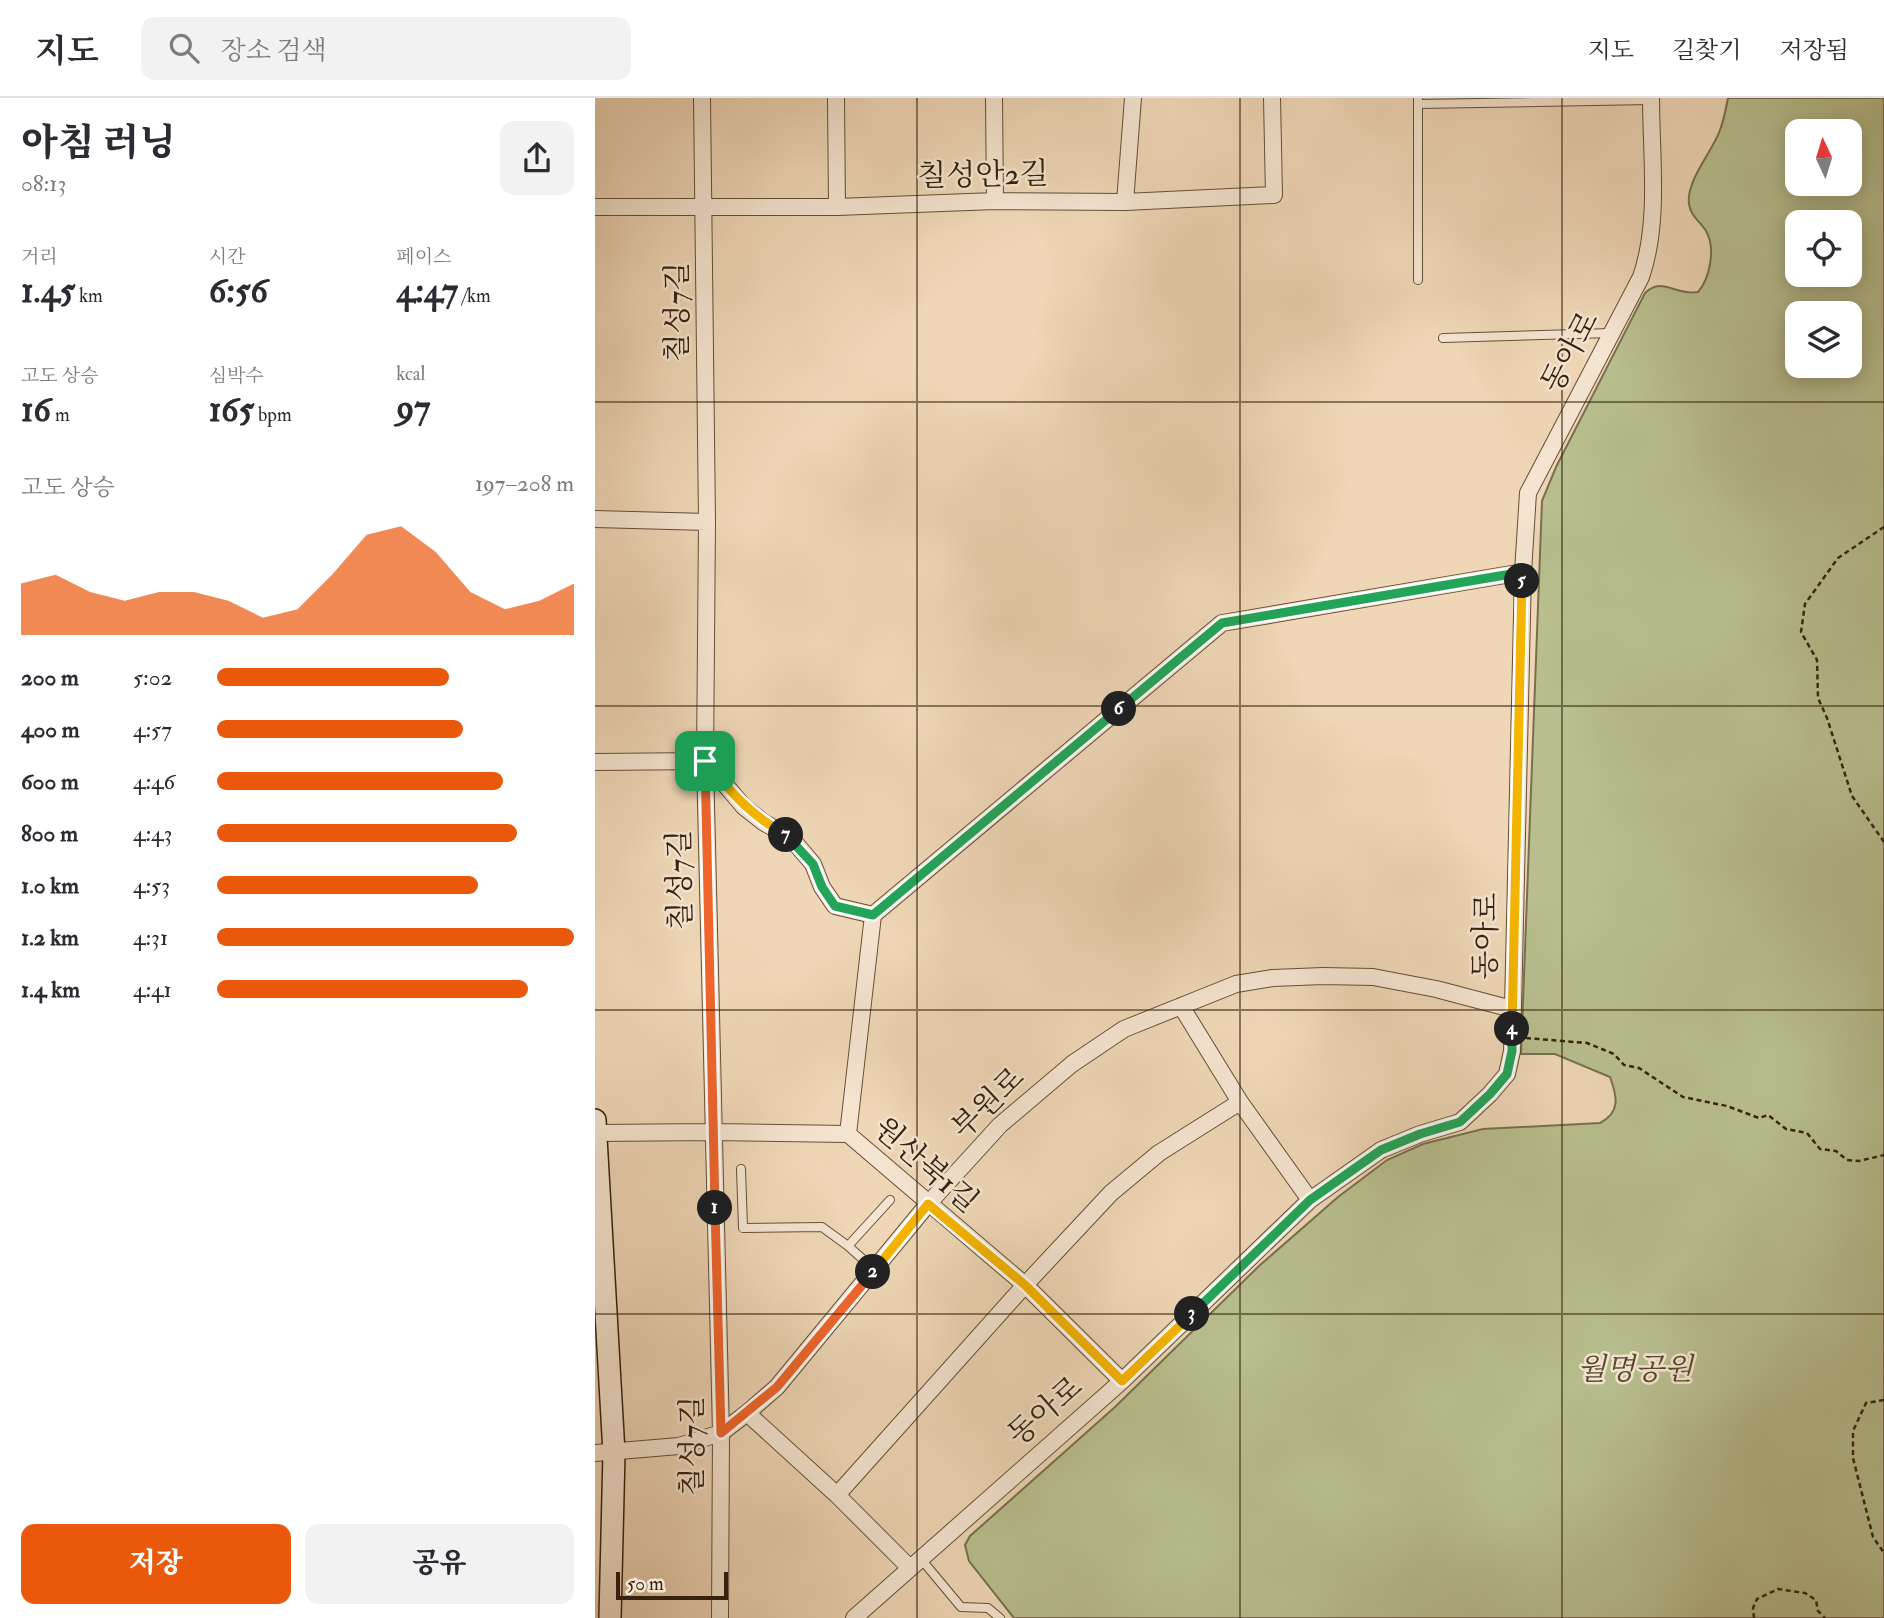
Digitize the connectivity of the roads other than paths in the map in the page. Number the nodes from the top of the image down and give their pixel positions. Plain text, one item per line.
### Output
1 (702, 98) edge
2 (836, 98) edge
3 (994, 98) edge
4 (1133, 98) edge
5 (1272, 98) edge
6 (1651, 99) edge
7 (1418, 101) edge
8 (995, 201) junction
9 (1125, 202) junction
10 (704, 206) junction
11 (595, 207) edge
12 (837, 207) junction
13 (1418, 280) dead end
14 (1611, 333) junction
15 (1443, 338) dead end
16 (595, 519) edge
17 (707, 522) junction
18 (1523, 572) junction
19 (705, 761) junction
20 (595, 762) edge
21 (873, 915) junction
22 (1181, 1006) junction
23 (1512, 1009) junction
24 (1240, 1102) junction
25 (595, 1120) edge
26 (713, 1132) junction
27 (595, 1133) edge
28 (848, 1134) junction
29 (741, 1169) dead end
30 (890, 1200) dead end
31 (1310, 1200) junction
32 (928, 1204) junction
33 (848, 1246) junction
34 (875, 1270) junction
35 (1025, 1285) junction
36 (1122, 1381) junction
37 (747, 1413) junction
38 (721, 1433) junction
39 (605, 1453) edge
40 (837, 1495) junction
41 (915, 1563) junction
42 (610, 1618) edge
43 (720, 1618) edge
44 (854, 1618) edge
45 (1000, 1618) edge

1 - 10 street, 칠성7길
2 - 12 street
3 - 8 street
4 - 9 street
5 - 9 street, 칠성안2길
6 - 7 lane
6 - 14 street, 동아로
7 - 13 lane
8 - 9 street, 칠성안2길
8 - 12 street, 칠성안2길
10 - 11 street, 칠성안2길
10 - 12 street, 칠성안2길
10 - 17 street, 칠성7길
14 - 15 lane
14 - 18 street, 동아로
16 - 17 street
17 - 19 street, 칠성7길
18 - 21 street
18 - 23 street, 동아로
19 - 20 street
19 - 21 street
19 - 26 street, 칠성7길
21 - 28 street
22 - 23 street, 부원로
22 - 24 street
22 - 32 street, 부원로
23 - 31 street, 동아로
24 - 31 street
24 - 35 street
25 - 27 street
26 - 27 street, 원산북1길
26 - 28 street, 원산북1길
26 - 38 street, 칠성7길
27 - 39 street
28 - 32 street, 원산북1길
29 - 33 lane
30 - 33 lane
31 - 36 street, 동아로
32 - 34 street, 부원로
32 - 35 street, 원산북1길
33 - 34 lane
34 - 37 street, 부원로
35 - 36 street, 원산북1길
35 - 40 street
36 - 41 street, 동아로
37 - 38 street, 부원로
37 - 40 street
38 - 39 street, 부원로
38 - 43 street, 칠성7길
39 - 42 street
40 - 41 street
41 - 44 street, 동아로
41 - 45 lane

